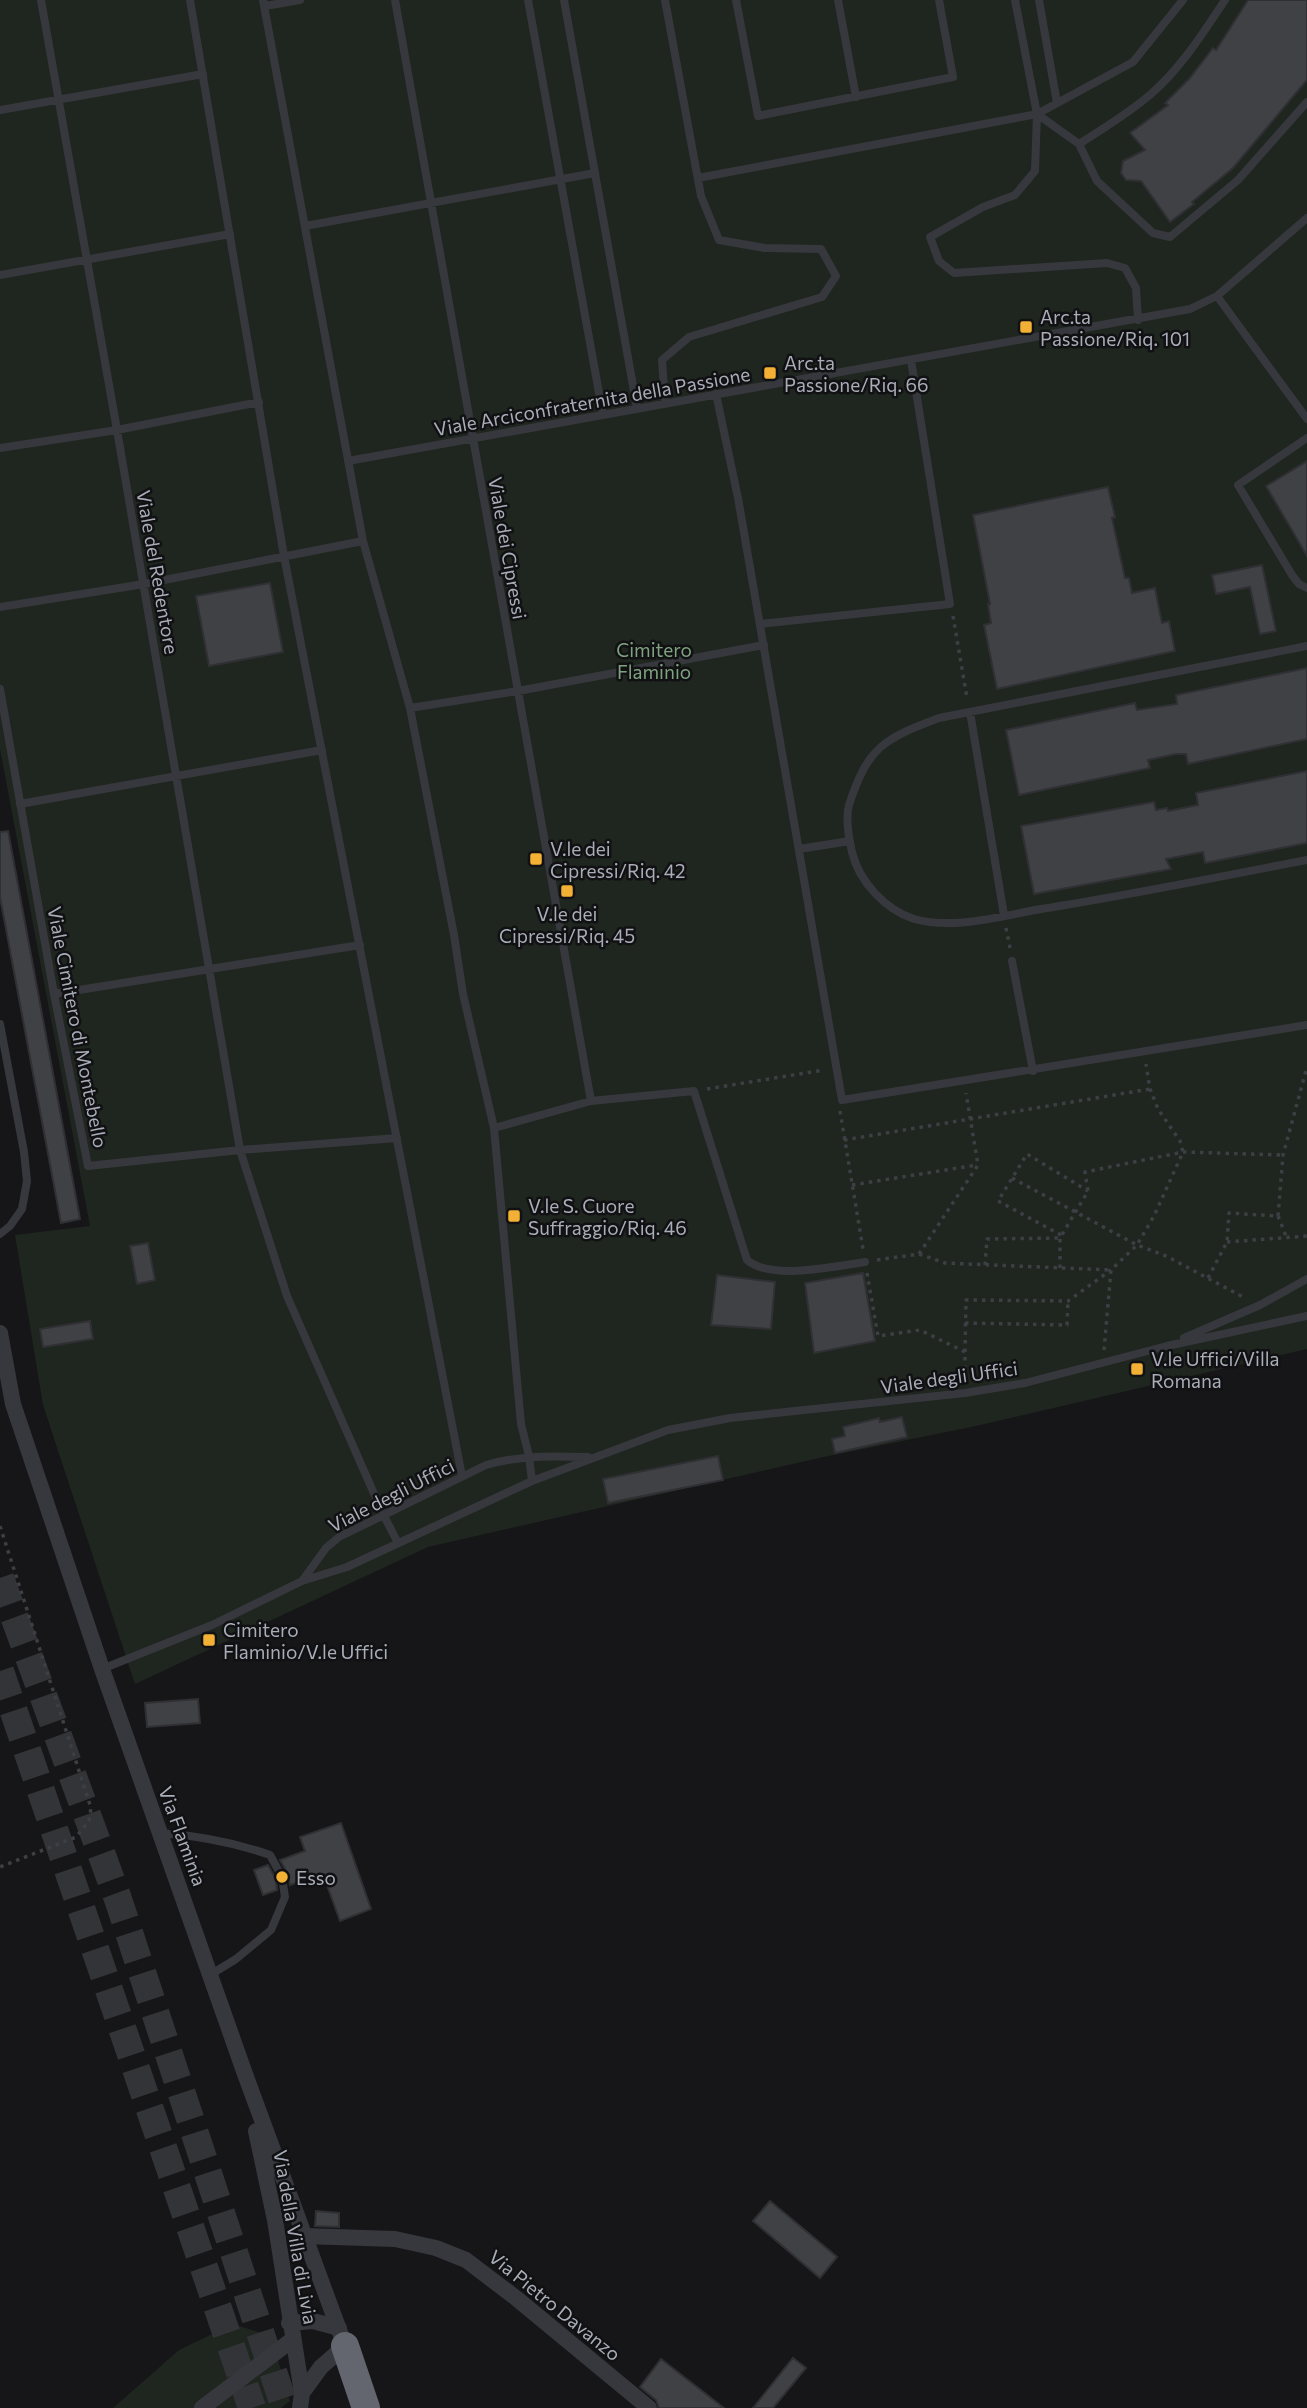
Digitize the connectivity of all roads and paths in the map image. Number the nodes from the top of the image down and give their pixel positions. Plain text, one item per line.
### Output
1 (41, 0) edge
2 (190, 0) edge
3 (300, 0) edge
4 (395, 0) edge
5 (528, 0) edge
6 (564, 0) edge
7 (666, 0) edge
8 (736, 0) edge
9 (838, 0) edge
10 (939, 0) edge
11 (1015, 0) edge
12 (1039, 0) edge
13 (1184, 0) edge
14 (1224, 0) edge
15 (264, 3) edge
16 (203, 74) junction
17 (856, 97) junction
18 (58, 100) junction
19 (1307, 102) edge
20 (1057, 103) junction
21 (0, 110) edge
22 (1037, 114) junction
23 (1079, 144) junction
24 (595, 173) junction
25 (698, 178) junction
26 (561, 180) junction
27 (431, 204) junction
28 (1307, 218) edge
29 (305, 226) junction
30 (230, 234) junction
31 (87, 260) junction
32 (0, 275) edge
33 (1217, 296) junction
34 (1138, 320) junction
35 (911, 359) junction
36 (716, 394) junction
37 (259, 402) junction
38 (664, 403) junction
39 (637, 408) junction
40 (603, 415) junction
41 (1307, 419) edge
42 (117, 430) junction
43 (1307, 438) edge
44 (472, 439) junction
45 (0, 448) edge
46 (348, 461) junction
47 (363, 541) junction
48 (285, 556) junction
49 (144, 584) junction
50 (1307, 588) edge
51 (950, 604) junction
52 (0, 607) edge
53 (760, 624) junction
54 (764, 645) junction
55 (1307, 646) edge
56 (0, 689) edge
57 (518, 691) junction
58 (410, 708) junction
59 (970, 712) junction
60 (322, 750) junction
61 (177, 776) junction
62 (20, 804) junction
63 (850, 842) junction
64 (799, 849) junction
65 (1307, 860) edge
66 (1004, 915) junction
67 (360, 945) junction
68 (1012, 961) joint
69 (211, 969) junction
70 (54, 994) junction
71 (0, 1024) edge
72 (1307, 1025) edge
73 (1144, 1053) junction
74 (1307, 1067) edge
75 (837, 1068) junction
76 (1033, 1071) junction
77 (964, 1081) junction
78 (1150, 1089) junction
79 (694, 1091) junction
80 (842, 1100) junction
81 (591, 1101) junction
82 (970, 1119) junction
83 (494, 1128) junction
84 (397, 1138) junction
85 (844, 1140) junction
86 (240, 1150) junction
87 (1183, 1152) junction
88 (1283, 1155) junction
89 (978, 1165) junction
90 (1012, 1178) junction
91 (852, 1185) junction
92 (1088, 1191) junction
93 (1074, 1211) junction
94 (1278, 1216) junction
95 (0, 1234) edge
96 (1061, 1236) junction
97 (1286, 1236) junction
98 (1307, 1236) edge
99 (1227, 1242) junction
100 (1137, 1245) junction
101 (919, 1254) junction
102 (865, 1262) junction
103 (985, 1265) junction
104 (1060, 1268) junction
105 (1111, 1270) junction
106 (1208, 1278) junction
107 (1307, 1279) edge
108 (1068, 1301) junction
109 (1260, 1305) junction
110 (1307, 1316) edge
111 (965, 1323) junction
112 (0, 1334) edge
113 (1167, 1346) junction
114 (965, 1352) junction
115 (1103, 1363) junction
116 (965, 1393) junction
117 (7, 1405) edge
118 (529, 1456) junction
119 (594, 1457) junction
120 (462, 1476) junction
121 (532, 1481) junction
122 (383, 1514) junction
123 (0, 1527) edge
124 (398, 1543) junction
125 (302, 1581) junction
126 (102, 1670) junction
127 (159, 1833) junction
128 (0, 1867) edge
129 (210, 1975) junction
130 (245, 2074) junction
131 (303, 2236) junction
132 (289, 2323) junction
133 (342, 2337) junction
134 (292, 2340) junction
135 (301, 2401) edge
136 (202, 2408) edge
137 (366, 2408) edge
138 (649, 2408) edge

1 - 18 lane, Viale del Redentore
2 - 16 lane
3 - 15 lane
4 - 27 lane, Viale dei Cipressi
5 - 26 lane
6 - 24 lane
7 - 25 lane
8 - 17 lane
9 - 17 lane
10 - 17 lane
11 - 22 lane
12 - 20 lane
13 - 20 lane
14 - 23 lane
15 - 29 lane
16 - 18 lane
16 - 30 lane
18 - 21 lane
18 - 31 lane, Viale del Redentore
19 - 23 lane
20 - 22 lane
22 - 23 lane
22 - 25 lane
22 - 34 lane
24 - 26 lane
24 - 39 lane
25 - 38 lane
26 - 27 lane
26 - 40 lane
27 - 29 lane
27 - 44 lane, Viale dei Cipressi
28 - 33 lane, Viale Arciconfraternita della Passione
29 - 46 lane
30 - 31 lane
30 - 37 lane
31 - 32 lane
31 - 42 lane, Viale del Redentore
33 - 34 lane, Viale Arciconfraternita della Passione
33 - 41 lane
34 - 35 lane, Viale Arciconfraternita della Passione
35 - 36 lane, Viale Arciconfraternita della Passione
35 - 51 lane
36 - 38 lane, Viale Arciconfraternita della Passione
36 - 53 lane
37 - 42 lane
37 - 48 lane
38 - 39 lane, Viale Arciconfraternita della Passione
39 - 40 lane, Viale Arciconfraternita della Passione
40 - 44 lane, Viale Arciconfraternita della Passione
42 - 45 lane
42 - 49 lane, Viale del Redentore
43 - 50 lane
44 - 46 lane, Viale Arciconfraternita della Passione
44 - 57 lane, Viale dei Cipressi
46 - 47 lane
47 - 48 lane
47 - 58 lane
48 - 49 lane
48 - 60 lane
49 - 52 lane
49 - 61 lane, Viale del Redentore
51 - 53 lane
51 - 59 path
53 - 54 lane
54 - 57 lane
54 - 64 lane
55 - 59 lane
56 - 62 lane, Viale Cimitero di Montebello
57 - 58 lane
57 - 81 lane, Viale dei Cipressi
58 - 83 lane
59 - 63 lane
59 - 66 lane
60 - 61 lane
60 - 67 lane
61 - 62 lane
61 - 69 lane, Viale del Redentore
62 - 70 lane, Viale Cimitero di Montebello
63 - 64 lane
63 - 66 lane
64 - 75 lane
65 - 66 lane
66 - 68 path
67 - 69 lane
67 - 84 lane
68 - 76 lane
69 - 70 lane
69 - 86 lane, Viale del Redentore
70 - 86 lane, Viale Cimitero di Montebello
71 - 95 lane
72 - 73 lane
73 - 76 lane
73 - 78 path
74 - 88 path
75 - 79 path
75 - 80 lane
76 - 77 lane
77 - 80 lane
77 - 82 path
78 - 82 path
78 - 87 path
79 - 81 lane
79 - 102 lane
80 - 85 path
81 - 83 lane
82 - 85 path
82 - 89 path
83 - 118 lane
84 - 86 lane
84 - 120 lane
85 - 91 path
86 - 122 lane
87 - 88 path
87 - 92 path
87 - 100 path
88 - 94 path
89 - 91 path
89 - 101 path
90 - 92 path
90 - 93 path
90 - 96 path
91 - 102 path
92 - 93 path
93 - 96 path
93 - 100 path
94 - 97 path
94 - 99 path
96 - 103 path
96 - 104 path
97 - 98 path
97 - 99 path
99 - 106 path
100 - 105 path
100 - 106 path
101 - 102 path
101 - 103 path
102 - 114 path
103 - 104 path
104 - 105 path
105 - 108 path
105 - 115 path
106 - 109 path
107 - 109 lane
108 - 111 path
108 - 111 path
109 - 113 lane
110 - 113 lane, Viale degli Uffici
111 - 114 path
112 - 117 street, Via Flaminia
113 - 115 lane, Viale degli Uffici
114 - 116 path
115 - 116 lane, Viale degli Uffici
116 - 119 lane, Viale degli Uffici
117 - 126 street, Via Flaminia
118 - 119 lane, Viale degli Uffici
118 - 120 lane, Viale degli Uffici
118 - 121 lane
119 - 121 lane, Viale degli Uffici
120 - 122 lane, Viale degli Uffici
121 - 124 lane, Viale degli Uffici
122 - 124 lane
122 - 125 lane, Viale degli Uffici
123 - 128 path
124 - 125 lane, Viale degli Uffici
125 - 126 lane, Viale degli Uffici
126 - 127 street, Via Flaminia
127 - 129 street, Via Flaminia
127 - 129 lane
129 - 130 street, Via Flaminia
130 - 131 street, Via Flaminia
130 - 132 street, Via della Villa di Livia
131 - 133 street, Via Flaminia
131 - 138 street, Via Pietro Davanzo
132 - 133 street
132 - 134 street, Via della Villa di Livia
133 - 135 street
133 - 137 highway
134 - 135 street, Via della Villa di Livia
134 - 136 street

